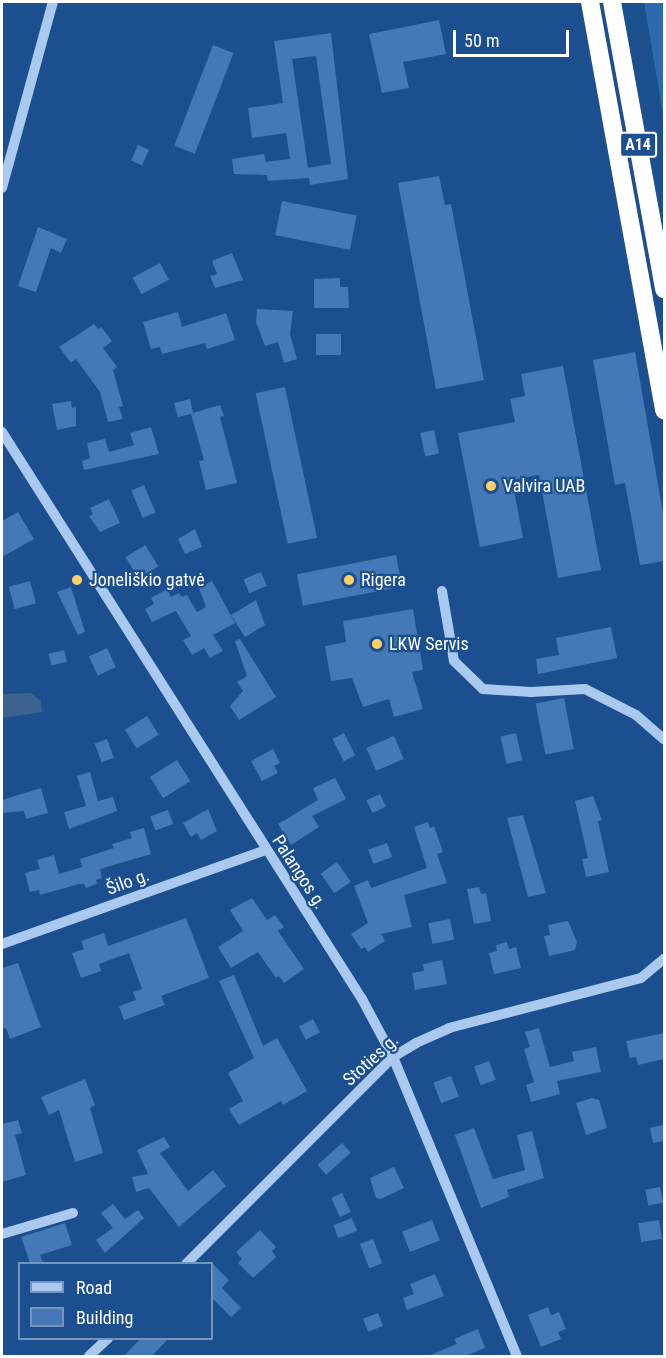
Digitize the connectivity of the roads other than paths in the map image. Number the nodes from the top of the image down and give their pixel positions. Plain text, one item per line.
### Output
1 (53, 2) edge
2 (590, 2) edge
3 (612, 2) edge
4 (2, 188) edge
5 (664, 288) edge
6 (664, 410) edge
7 (2, 432) edge
8 (441, 591) dead end
9 (664, 739) edge
10 (266, 850) junction
11 (2, 944) edge
12 (664, 959) edge
13 (393, 1057) junction
14 (73, 1213) dead end
15 (2, 1234) edge
16 (187, 1262) edge
17 (106, 1340) edge
18 (89, 1356) edge
19 (517, 1356) edge

1 - 4 street
2 - 6 highway
3 - 5 highway, A14
7 - 10 street, Palangos g.
8 - 9 street
10 - 11 street, Šilo g.
10 - 13 street, Palangos g.
12 - 13 street, Stoties g.
13 - 16 street, Stoties g.
13 - 19 street, Palangos g.
14 - 15 street
17 - 18 street

